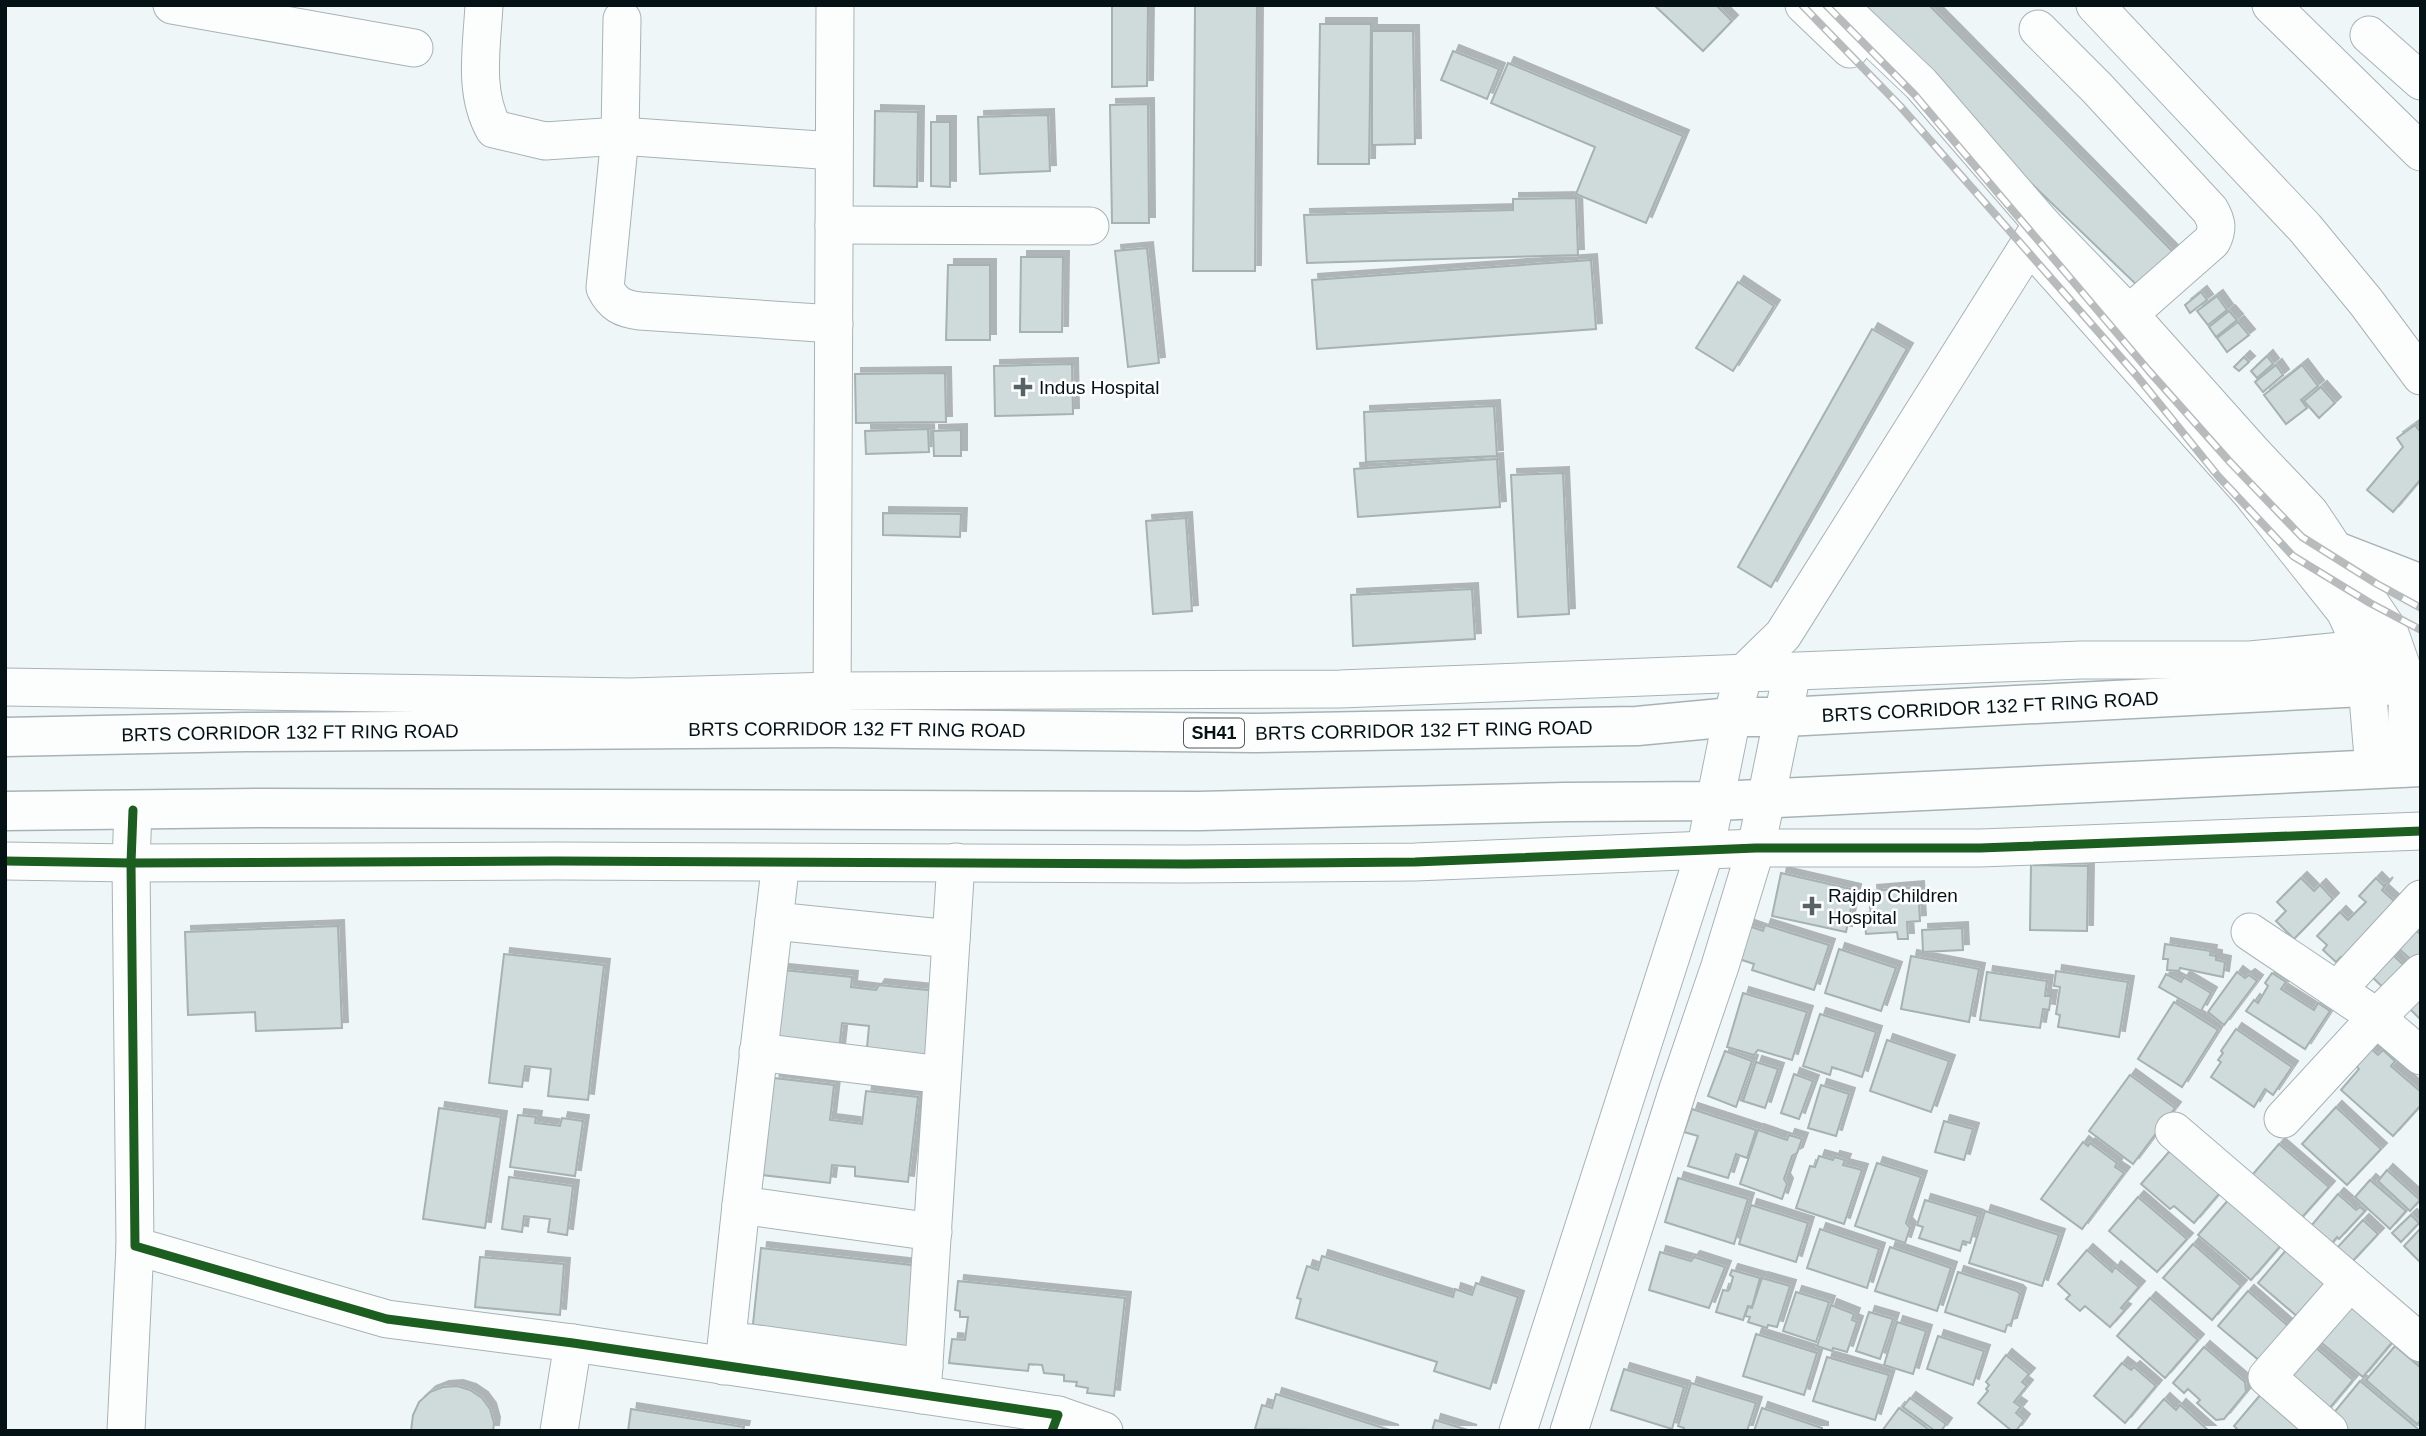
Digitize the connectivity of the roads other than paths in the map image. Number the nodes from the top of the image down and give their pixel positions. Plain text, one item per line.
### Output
1 (172, 5) edge
2 (484, 5) edge
3 (835, 5) edge
4 (1804, 5) edge
5 (1838, 5) edge
6 (2095, 5) edge
7 (2271, 5) edge
8 (246, 12) edge
9 (622, 19) dead end
10 (2038, 29) dead end
11 (2369, 35) dead end
12 (414, 48) dead end
13 (2421, 80) edge
14 (620, 136) junction
15 (834, 151) junction
16 (2421, 152) edge
17 (834, 225) junction
18 (1090, 226) dead end
19 (2036, 234) junction
20 (2129, 314) junction
21 (834, 324) junction
22 (2421, 376) edge
23 (2336, 551) junction
24 (2421, 584) edge
25 (1783, 635) junction
26 (2365, 668) junction
27 (1792, 672) junction
28 (1744, 673) junction
29 (2415, 685) edge
30 (5, 687) edge
31 (832, 710) junction
32 (1732, 717) junction
33 (1785, 717) junction
34 (5, 737) edge
35 (2400, 768) edge
36 (1766, 797) junction
37 (1717, 801) junction
38 (133, 810) junction
39 (5, 811) edge
40 (2421, 831) edge
41 (1756, 848) junction
42 (1705, 851) junction
43 (5, 861) edge
44 (956, 862) junction
45 (131, 863) junction
46 (779, 878) dead end
47 (2421, 899) edge
48 (774, 922) junction
49 (2250, 932) dead end
50 (951, 939) junction
51 (2421, 973) edge
52 (2337, 990) junction
53 (2376, 1018) junction
54 (758, 1052) junction
55 (2421, 1056) edge
56 (942, 1075) junction
57 (2283, 1119) dead end
58 (2174, 1131) dead end
59 (741, 1205) junction
60 (933, 1232) junction
61 (135, 1246) junction
62 (2350, 1282) junction
63 (573, 1343) junction
64 (2421, 1343) edge
65 (726, 1354) junction
66 (923, 1381) junction
67 (1055, 1423) edge
68 (126, 1431) edge
69 (559, 1431) edge
70 (1104, 1431) edge
71 (1518, 1431) edge
72 (1569, 1431) edge
73 (2329, 1431) edge

1 - 8 street
2 - 14 street
3 - 15 street
4 - 19 street
5 - 19 street
6 - 22 street
7 - 16 street
8 - 12 street
9 - 14 street
10 - 20 street
11 - 13 street
14 - 15 street
14 - 21 street
15 - 17 street
17 - 18 street
17 - 21 street
19 - 20 street
19 - 25 street
19 - 26 street
20 - 23 street
21 - 31 street
23 - 24 main road
23 - 29 street
25 - 27 street
25 - 28 street
26 - 27 street
26 - 29 main road, BRTS CORRIDOR 132 FT RING ROAD / SH41
26 - 33 main road, BRTS CORRIDOR 132 FT RING ROAD / SH41
26 - 35 street
27 - 28 street
27 - 33 street
28 - 31 street
28 - 32 street
29 - 35 street
30 - 31 street
31 - 32 main road, BRTS CORRIDOR 132 FT RING ROAD / SH41
31 - 34 main road, BRTS CORRIDOR 132 FT RING ROAD / SH41
32 - 33 main road, BRTS CORRIDOR 132 FT RING ROAD / SH41
32 - 37 street
33 - 36 street
35 - 36 main road
36 - 37 main road
36 - 41 street
37 - 38 main road
37 - 42 street
38 - 39 main road
38 - 45 street
40 - 41 street
41 - 42 street
41 - 72 street
42 - 44 street
42 - 71 street
43 - 45 street
44 - 45 street
44 - 50 street
45 - 61 street
46 - 48 street
47 - 52 street
48 - 50 street
48 - 54 street
49 - 52 street
50 - 56 street
51 - 53 street
52 - 53 street
53 - 55 street
53 - 57 street
54 - 56 street
54 - 59 street
56 - 60 street
58 - 62 street
59 - 60 street
59 - 65 street
60 - 66 street
61 - 63 street
61 - 68 street
62 - 64 street
62 - 73 street
63 - 65 street
63 - 69 street
65 - 66 street
66 - 67 street
67 - 70 street

